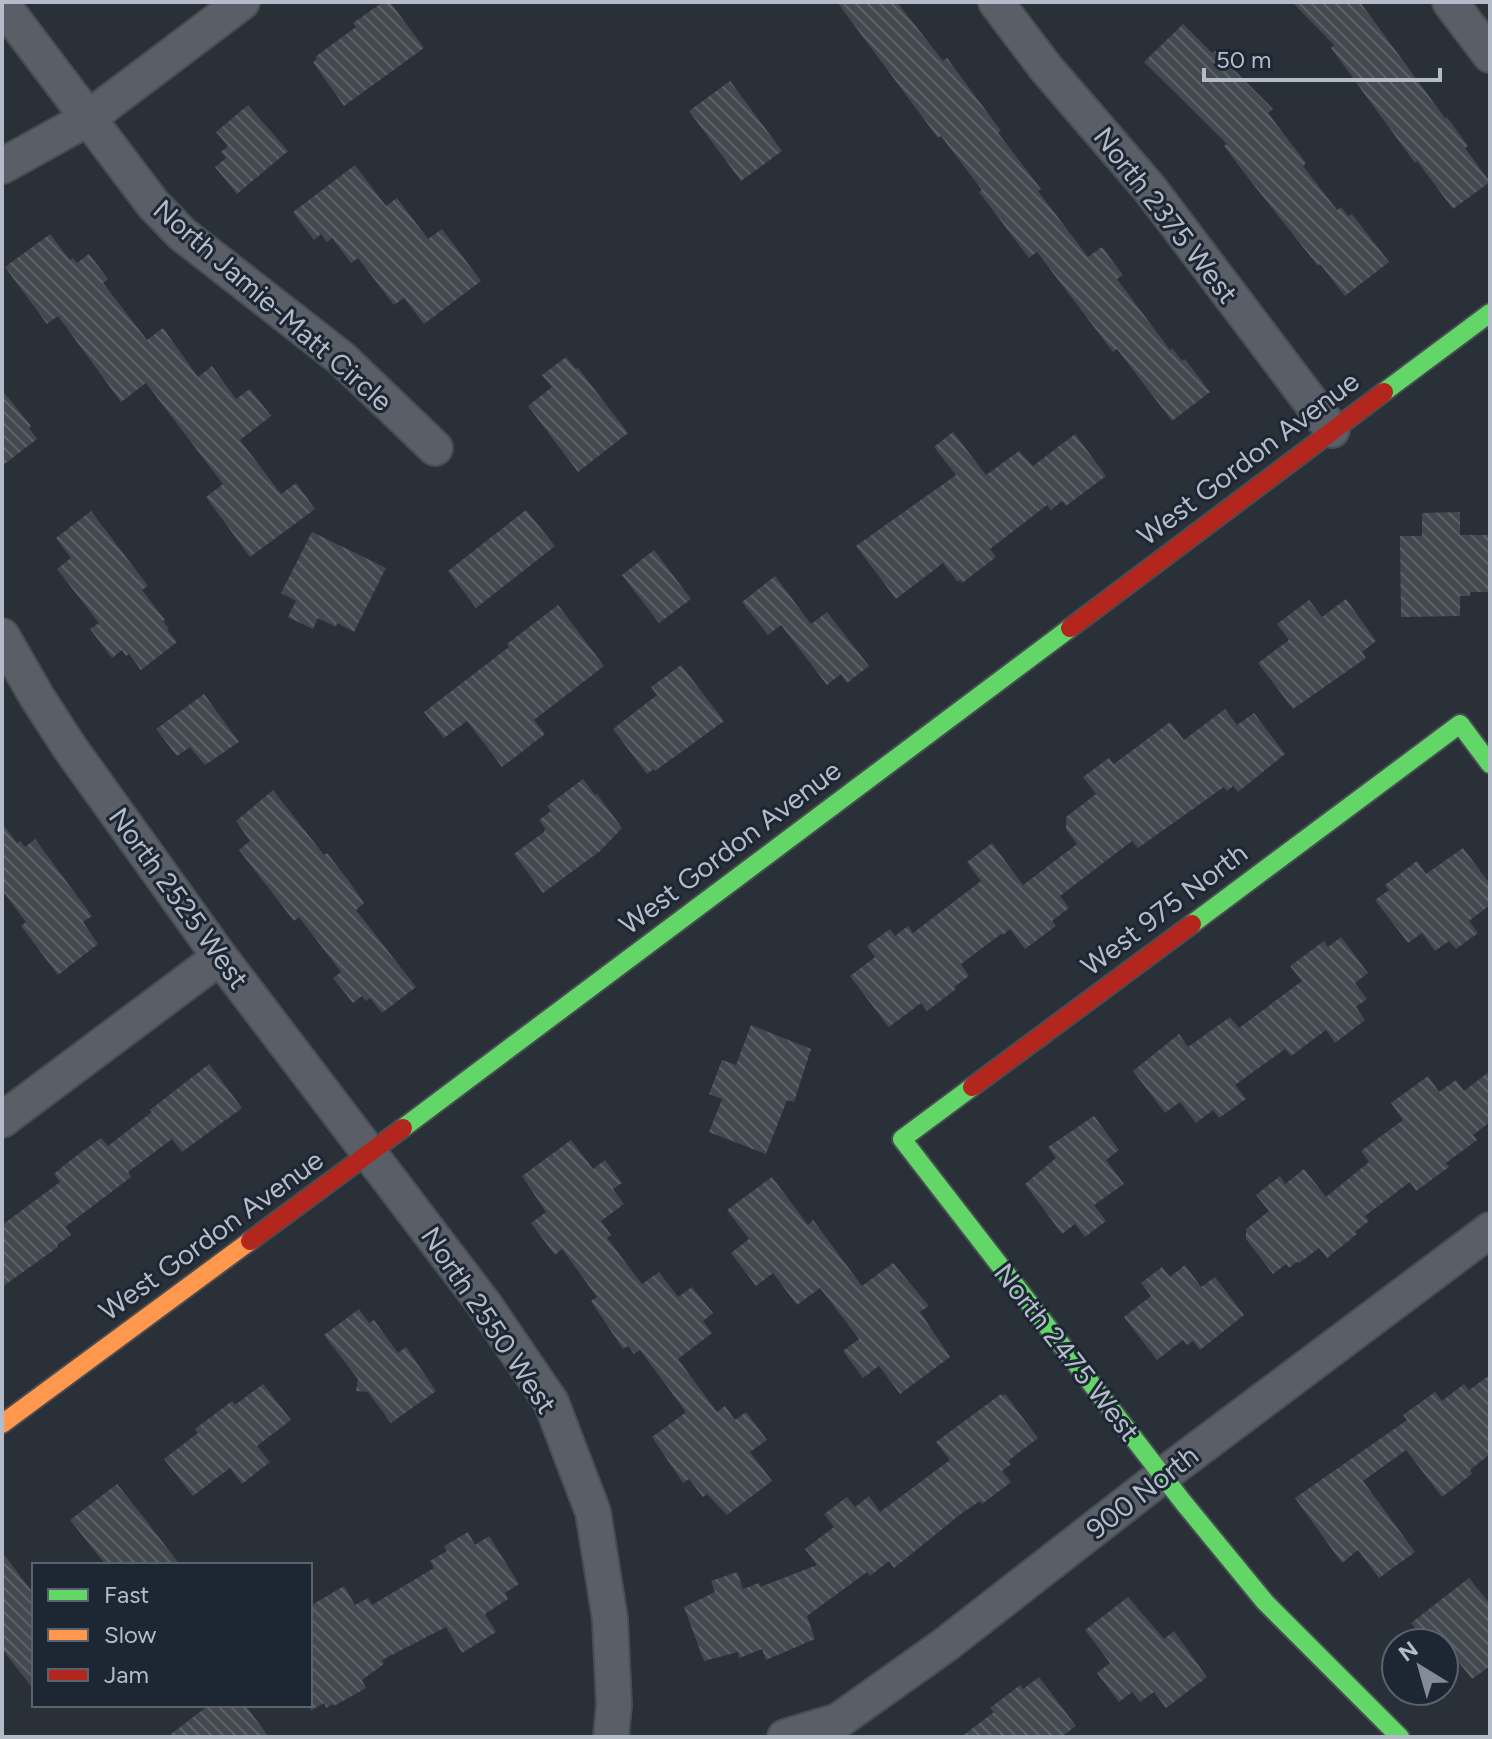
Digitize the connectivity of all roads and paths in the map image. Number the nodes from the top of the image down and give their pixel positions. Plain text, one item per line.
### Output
1 (242, 2) edge
2 (996, 2) edge
3 (1450, 2) edge
4 (2, 4) edge
5 (1490, 55) edge
6 (87, 119) junction
7 (2, 166) edge
8 (1490, 313) edge
9 (1332, 430) junction
10 (435, 448) dead end
11 (2, 636) edge
12 (1490, 764) edge
13 (220, 957) junction
14 (2, 1120) edge
15 (902, 1139) joint
16 (368, 1153) junction
17 (1490, 1230) edge
18 (2, 1424) edge
19 (1162, 1476) junction
20 (611, 1737) edge
21 (785, 1737) edge
22 (1400, 1737) edge

1 - 6 street
2 - 9 street, North 2375 West
3 - 5 street
4 - 6 street
6 - 7 street
6 - 10 street, North Jamie-Matt Circle
8 - 9 main road, West Gordon Avenue
9 - 16 main road, West Gordon Avenue
11 - 13 street, North 2525 West
12 - 15 main road, West 975 North
13 - 14 street
13 - 16 street, North 2525 West
15 - 19 main road, North 2475 West
16 - 18 main road, West Gordon Avenue
16 - 20 street, North 2550 West
17 - 19 street, 900 North
19 - 21 street, 900 North
19 - 22 main road, North 2475 West

